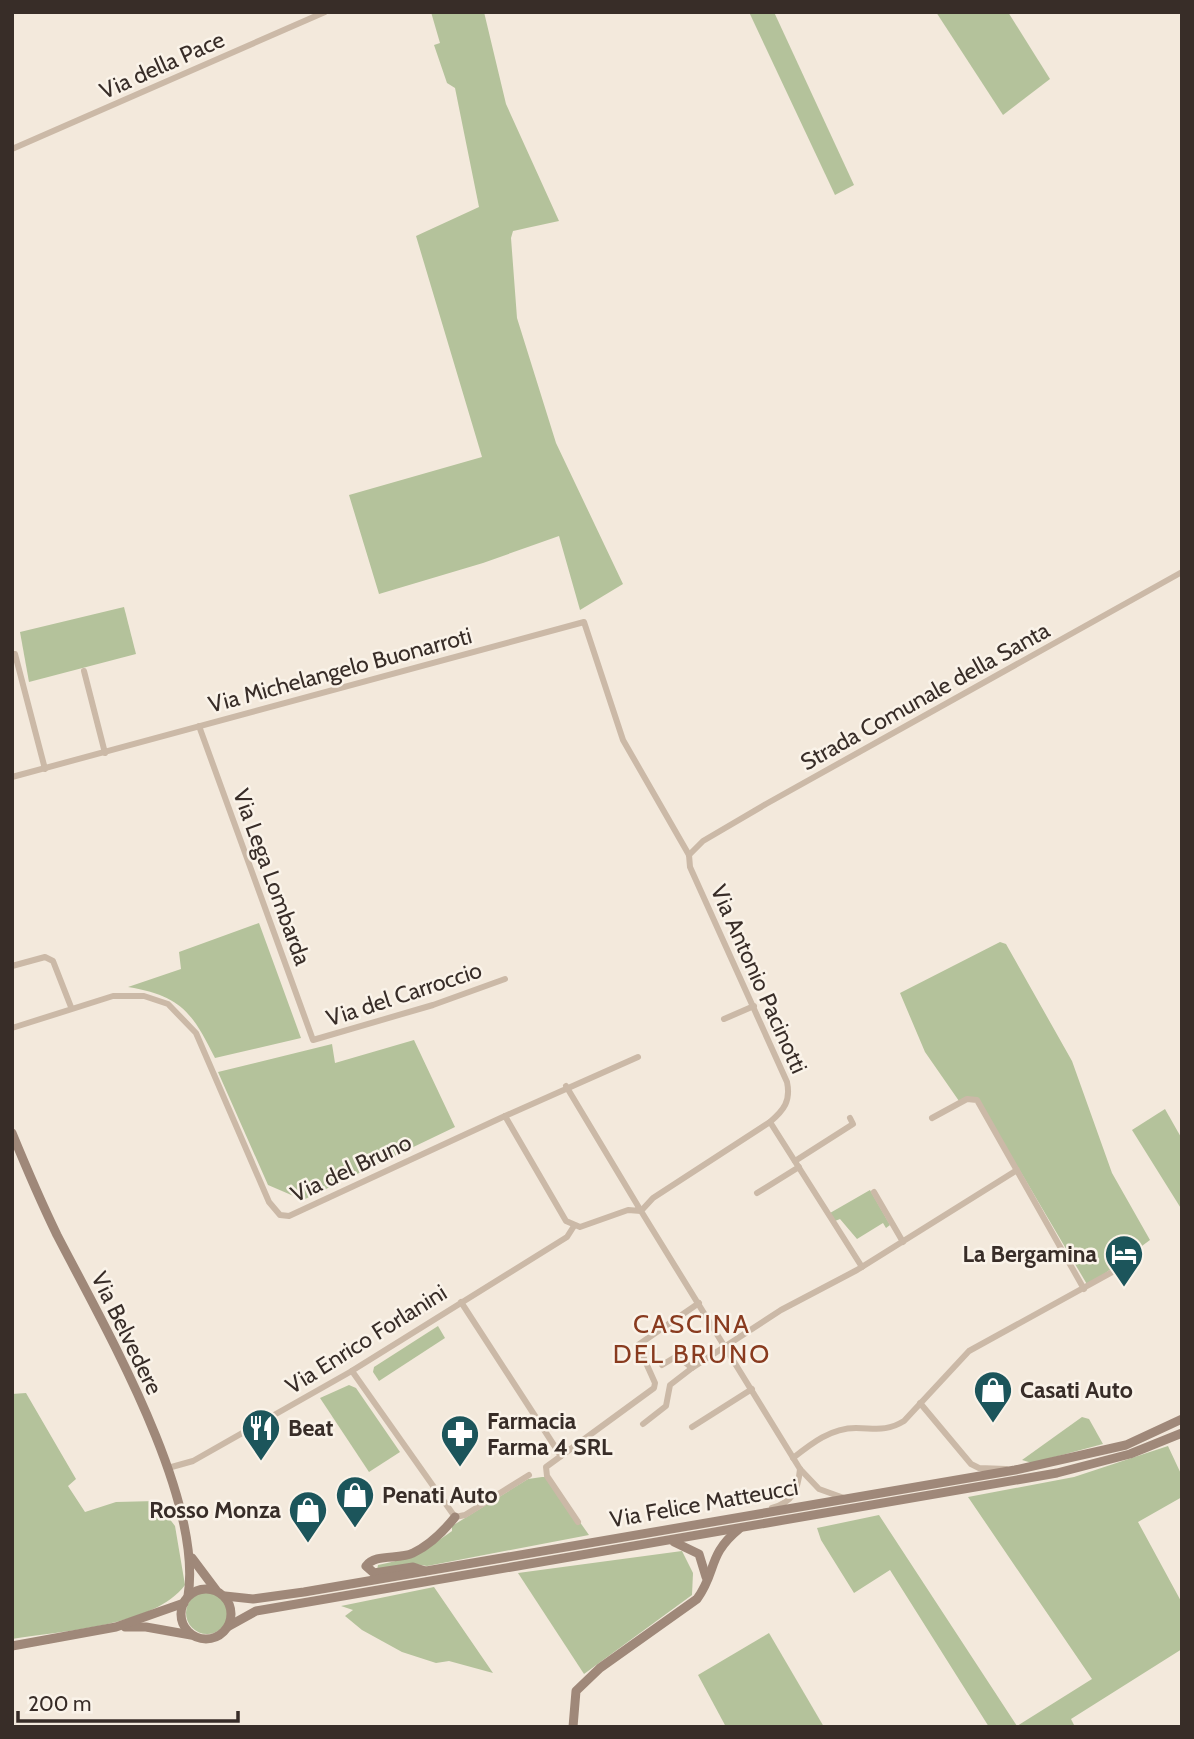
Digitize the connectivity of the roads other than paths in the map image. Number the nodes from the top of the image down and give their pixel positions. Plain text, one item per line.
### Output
1 (325, 12) edge
2 (12, 149) edge
3 (1182, 572) edge
4 (584, 622) joint
5 (15, 653) dead end
6 (84, 671) dead end
7 (199, 726) junction
8 (105, 753) junction
9 (46, 769) junction
10 (12, 777) edge
11 (689, 855) junction
12 (12, 966) edge
13 (505, 979) dead end
14 (754, 1006) junction
15 (71, 1007) junction
16 (724, 1019) dead end
17 (12, 1028) edge
18 (313, 1040) joint
19 (638, 1057) dead end
20 (566, 1086) junction
21 (505, 1116) junction
22 (850, 1118) dead end
23 (932, 1118) dead end
24 (770, 1122) junction
25 (12, 1133) edge
26 (797, 1164) junction
27 (1017, 1170) junction
28 (874, 1192) dead end
29 (757, 1193) dead end
30 (641, 1211) junction
31 (574, 1226) junction
32 (903, 1242) junction
33 (1125, 1265) dead end
34 (862, 1267) junction
35 (1084, 1289) junction
36 (461, 1302) junction
37 (699, 1303) junction
38 (726, 1344) junction
39 (662, 1365) dead end
40 (692, 1368) junction
41 (352, 1371) junction
42 (752, 1389) junction
43 (920, 1403) junction
44 (1182, 1419) edge
45 (643, 1424) dead end
46 (692, 1427) dead end
47 (1182, 1433) edge
48 (561, 1456) junction
49 (793, 1458) junction
50 (168, 1468) junction
51 (800, 1469) junction
52 (1015, 1471) junction
53 (529, 1475) dead end
54 (847, 1499) junction
55 (750, 1515) junction
56 (455, 1517) junction
57 (578, 1522) dead end
58 (740, 1528) junction
59 (669, 1541) junction
60 (191, 1556) junction
61 (426, 1571) junction
62 (706, 1586) junction
63 (216, 1590) junction
64 (225, 1597) junction
65 (186, 1599) junction
66 (229, 1626) junction
67 (116, 1627) junction
68 (192, 1635) junction
69 (12, 1646) edge
70 (573, 1727) edge

1 - 2 street, Via della Pace
3 - 11 street, Strada Comunale della Santa
4 - 7 street, Via Michelangelo Buonarroti
4 - 11 street, Via Antonio Pacinotti
5 - 9 street
6 - 8 street
7 - 8 street, Via Michelangelo Buonarroti
7 - 18 street, Via Lega Lombarda
8 - 9 street, Via Michelangelo Buonarroti
9 - 10 street, Via Michelangelo Buonarroti
11 - 14 street, Via Antonio Pacinotti
12 - 15 street
13 - 18 street, Via del Carroccio
14 - 16 street
14 - 24 street, Via Antonio Pacinotti
15 - 17 street, Via del Bruno
15 - 21 street, Via del Bruno
19 - 20 street
20 - 21 street
20 - 30 street
21 - 31 street
22 - 26 street
23 - 27 street
24 - 26 street
24 - 30 street, Via Antonio Pacinotti
25 - 50 main road, Via Belvedere
26 - 29 street
26 - 34 street
27 - 32 street
27 - 35 street
28 - 32 street
30 - 31 street
30 - 37 street
31 - 36 street, Via Enrico Forlanini
32 - 34 street
33 - 35 street
34 - 38 street
35 - 43 street
36 - 41 street, Via Enrico Forlanini
36 - 48 street
37 - 38 street
37 - 48 street
38 - 40 street
38 - 42 street
39 - 40 street
40 - 45 street
41 - 50 street, Via Enrico Forlanini
41 - 56 street
42 - 46 street
42 - 49 street
43 - 49 street
43 - 52 street
44 - 52 main road, Via Felice Matteucci
47 - 58 main road, Via Felice Matteucci
48 - 57 street
49 - 51 street
50 - 60 main road, Via Belvedere
51 - 54 street
51 - 55 street
52 - 54 main road, Via Felice Matteucci
53 - 56 street
54 - 55 main road, Via Felice Matteucci
55 - 61 main road, Via Felice Matteucci
56 - 61 main road
58 - 59 main road, Via Felice Matteucci
58 - 62 main road
59 - 62 main road
59 - 66 main road, Via Felice Matteucci
60 - 63 main road, Via Belvedere
60 - 65 main road, Via Belvedere
61 - 64 main road, Via Felice Matteucci
62 - 70 main road
63 - 64 main road
63 - 65 main road, Via Felice Matteucci
64 - 66 main road
65 - 67 main road, Via Felice Matteucci
65 - 68 main road
66 - 68 main road, Via Felice Matteucci
67 - 68 main road, Via Felice Matteucci
67 - 69 main road, Via Felice Matteucci

